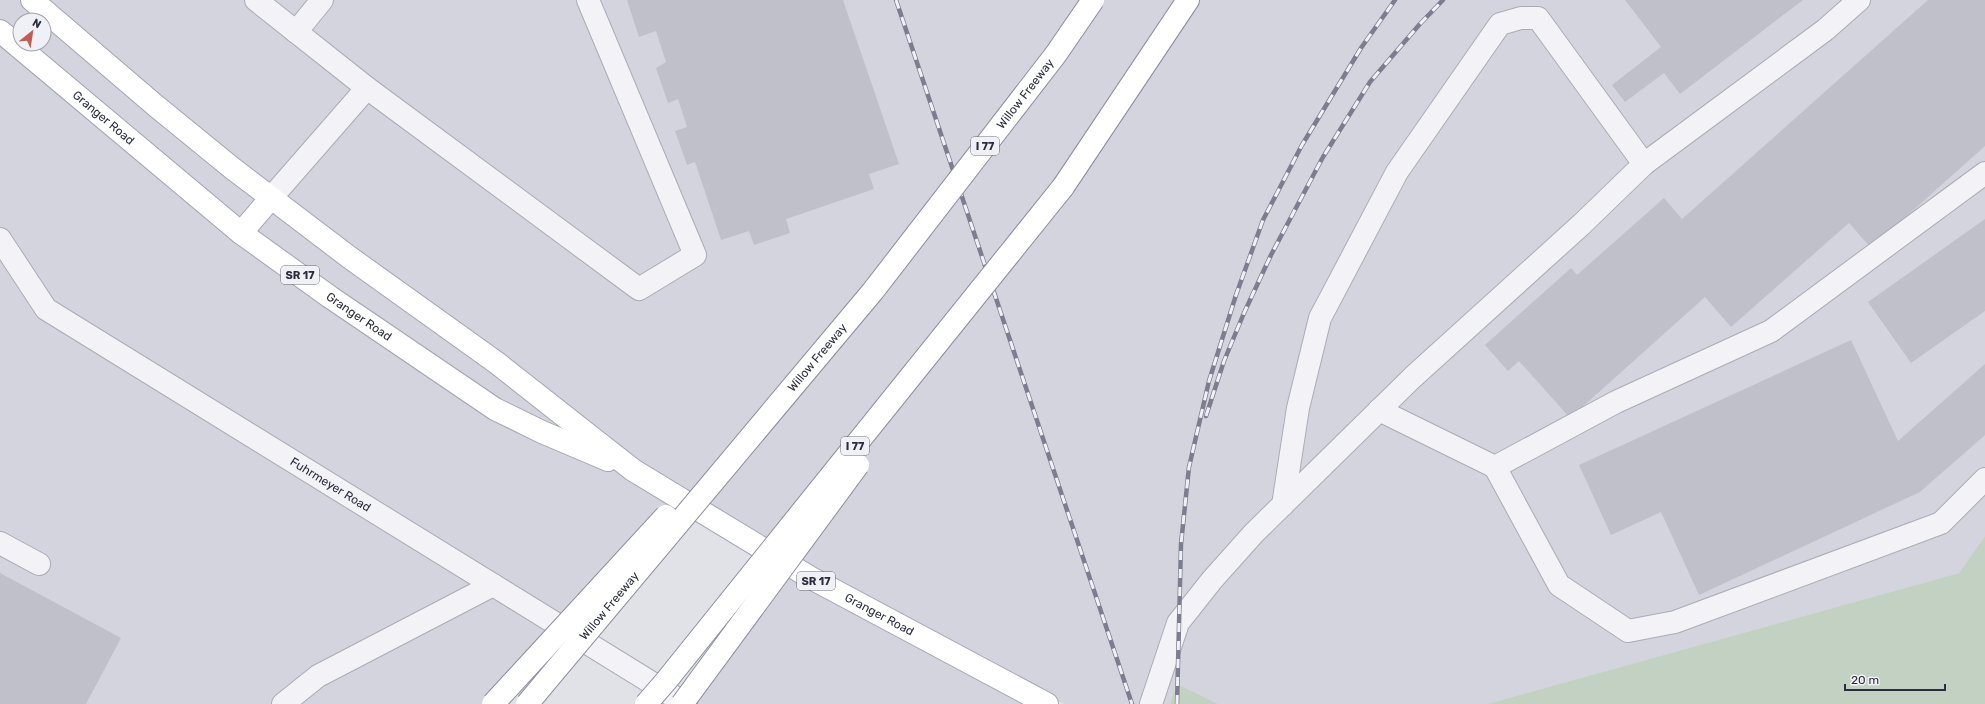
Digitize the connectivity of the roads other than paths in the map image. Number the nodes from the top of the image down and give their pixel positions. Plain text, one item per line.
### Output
1 (32, 0) edge
2 (256, 0) edge
3 (322, 0) edge
4 (588, 0) edge
5 (1094, 0) edge
6 (1188, 0) edge
7 (1859, 0) edge
8 (0, 31) edge
9 (296, 32) junction
10 (367, 88) junction
11 (1644, 164) junction
12 (1985, 173) edge
13 (1063, 187) junction
14 (271, 198) junction
15 (241, 233) junction
16 (0, 239) edge
17 (873, 291) junction
18 (1378, 410) junction
19 (1495, 466) junction
20 (633, 470) junction
21 (1985, 479) edge
22 (1283, 505) junction
23 (0, 543) edge
24 (39, 564) dead end
25 (493, 585) junction
26 (283, 704) edge
27 (493, 704) edge
28 (527, 704) edge
29 (646, 704) edge
30 (682, 704) edge
31 (686, 704) edge
32 (1047, 704) edge
33 (1151, 704) edge

1 - 14 main road, Granger Road / SR 17
2 - 9 street
3 - 9 street
4 - 10 street
5 - 17 main road, Willow Freeway / I 77, bridge
6 - 13 main road, I 77
7 - 11 street
8 - 15 main road, Granger Road / SR 17
9 - 10 street
10 - 14 street
11 - 18 street
11 - 22 street
12 - 19 street
13 - 29 main road, I 77, bridge
13 - 30 main road, bridge
14 - 15 main road
14 - 20 main road, Granger Road / SR 17
15 - 20 main road, Granger Road / SR 17
16 - 25 street, Fuhrmeyer Road
17 - 27 main road, bridge
17 - 28 main road, Willow Freeway / I 77, bridge
18 - 19 street
18 - 22 street
19 - 21 street
20 - 32 main road, Granger Road / SR 17
22 - 33 street
23 - 24 street
25 - 26 street
25 - 31 street, Fuhrmeyer Road

